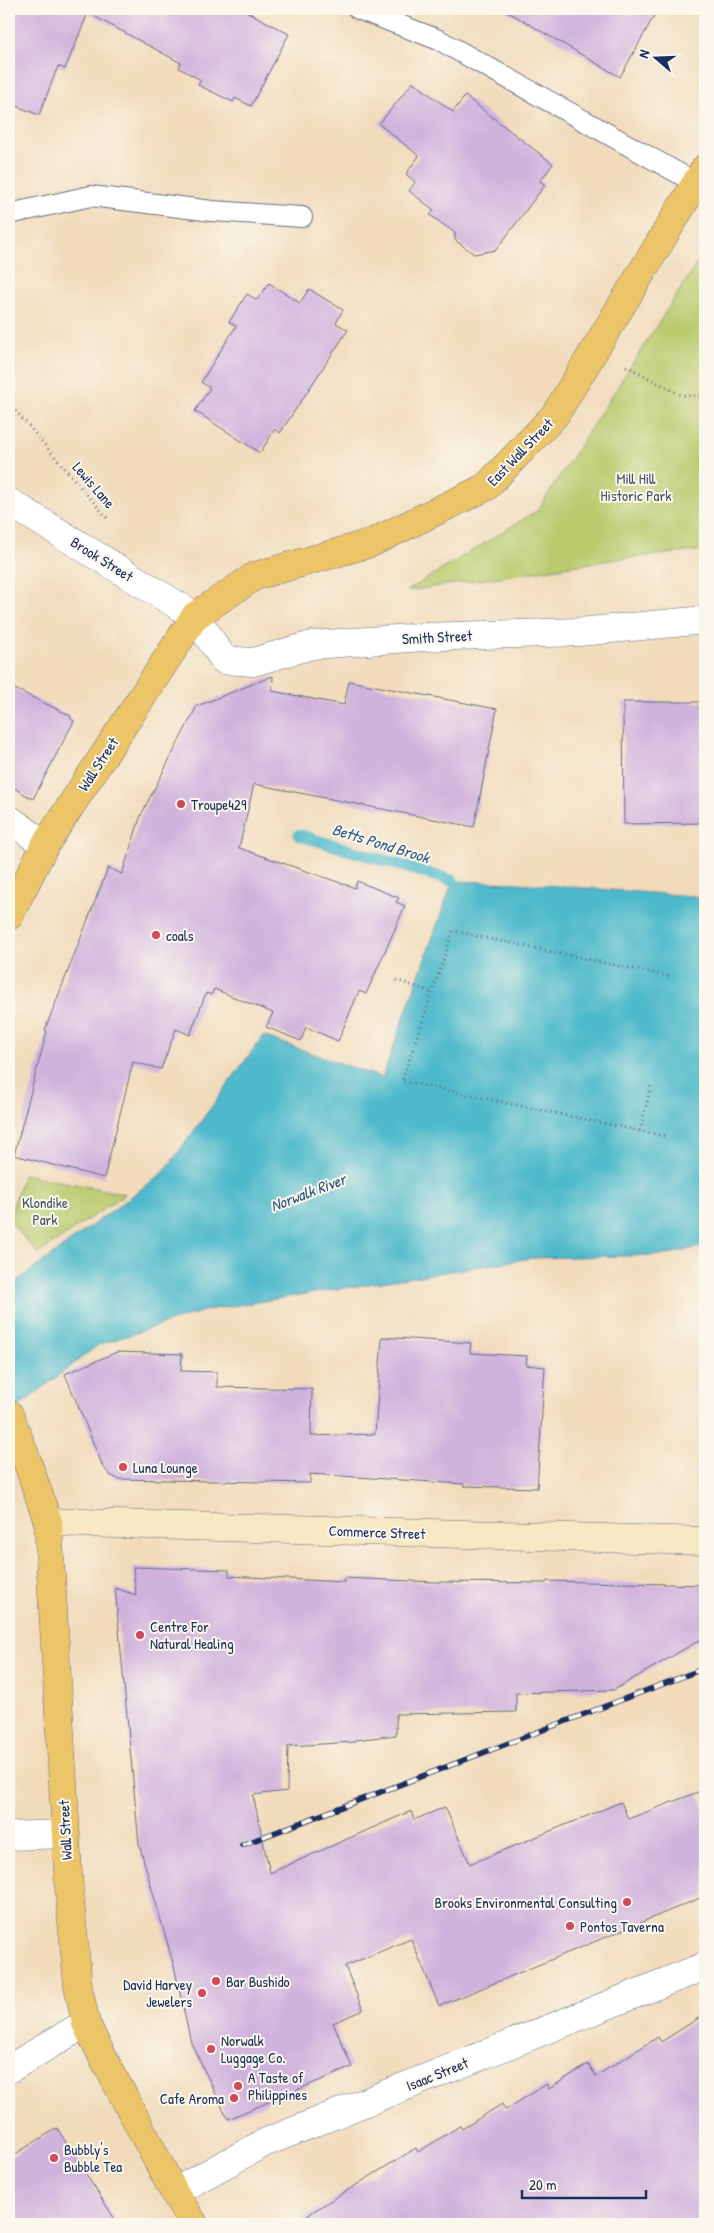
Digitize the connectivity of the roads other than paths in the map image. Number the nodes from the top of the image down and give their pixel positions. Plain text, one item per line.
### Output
1 (358, 9) edge
2 (701, 176) edge
3 (9, 214) edge
4 (302, 217) dead end
5 (9, 502) edge
6 (195, 616) junction
7 (705, 620) edge
8 (9, 819) edge
9 (45, 845) junction
10 (9, 916) edge
11 (9, 1414) edge
12 (48, 1522) junction
13 (705, 1541) edge
14 (66, 1834) junction
15 (9, 1836) edge
16 (705, 1966) edge
17 (86, 2023) junction
18 (9, 2069) edge
19 (174, 2192) junction
20 (194, 2224) edge

1 - 2 lane
2 - 6 main road, East Wall Street
3 - 4 lane
5 - 6 street, Brook Street
6 - 7 street, Smith Street
6 - 9 main road, Wall Street
8 - 9 street
9 - 10 main road, Wall Street
11 - 12 main road, Wall Street
12 - 13 main road, Commerce Street
12 - 14 main road, Wall Street
14 - 15 street
14 - 17 main road, Wall Street
16 - 19 street, Isaac Street
17 - 18 street
17 - 19 main road, Wall Street
19 - 20 main road, Wall Street

